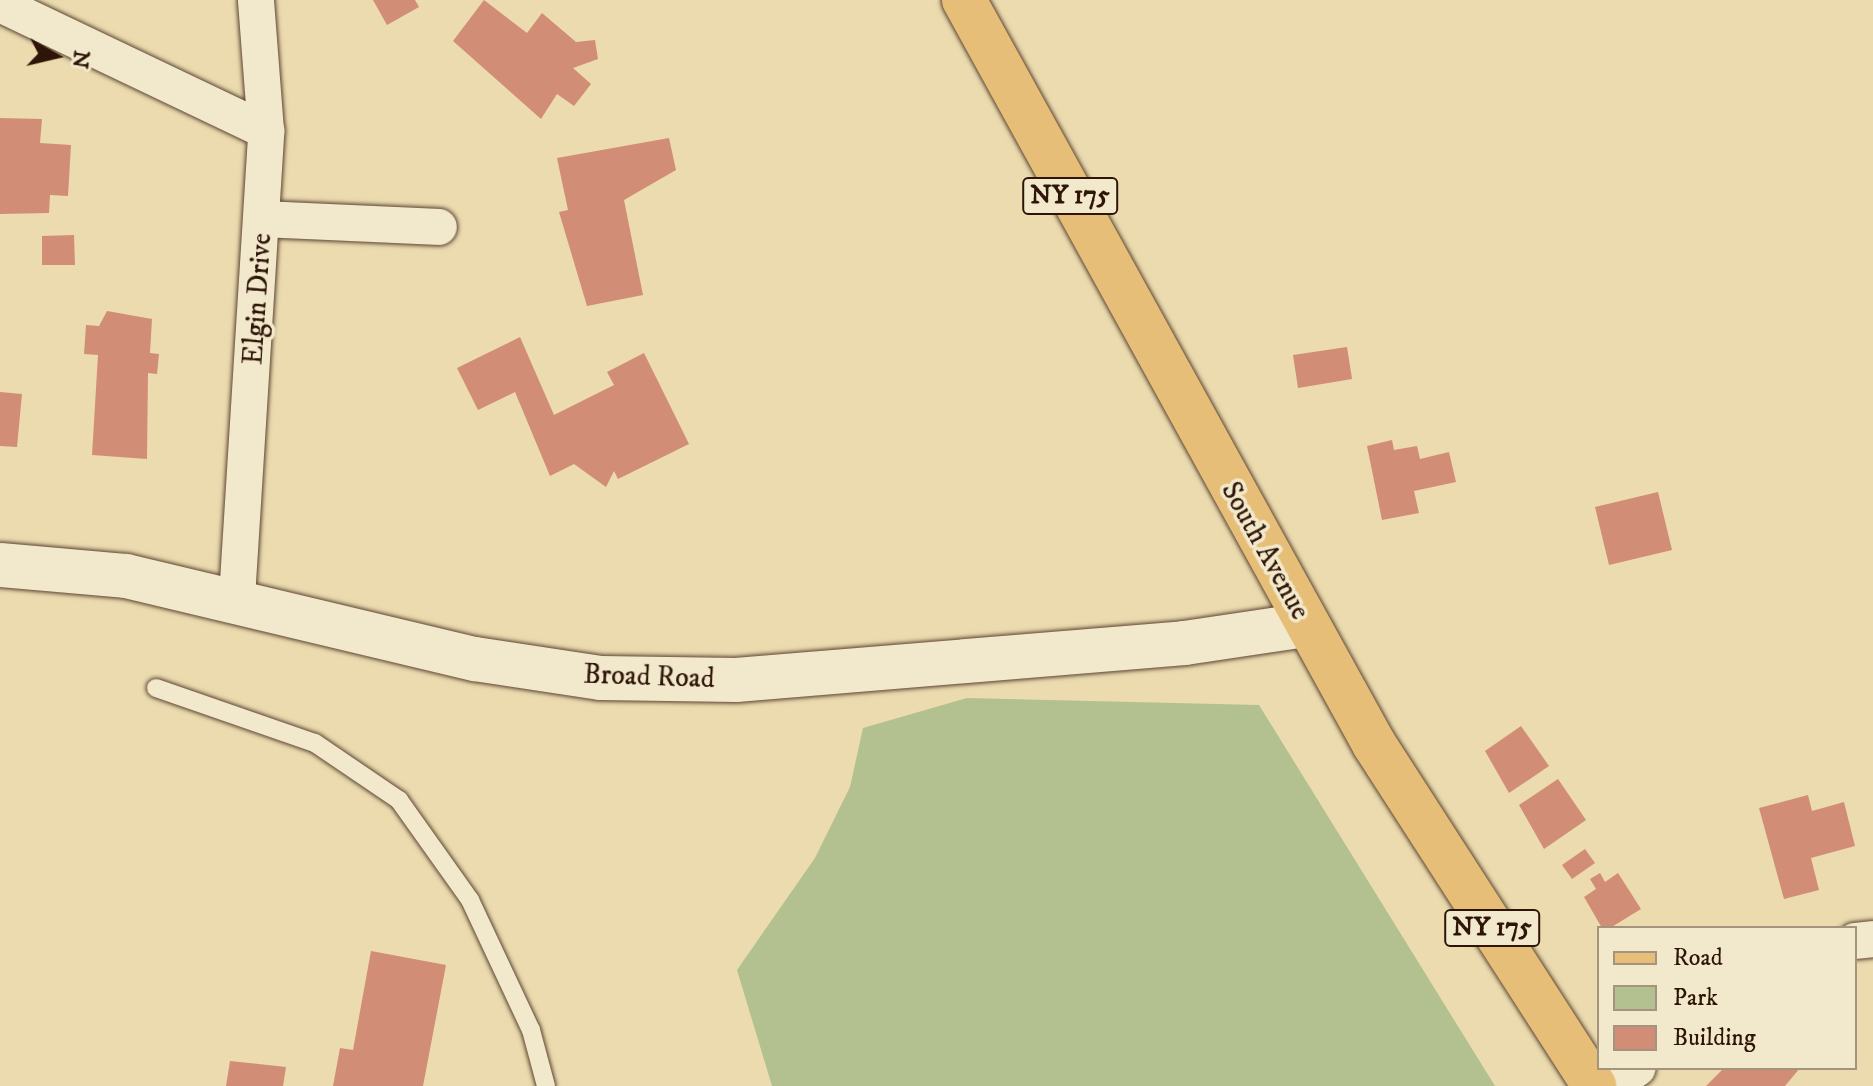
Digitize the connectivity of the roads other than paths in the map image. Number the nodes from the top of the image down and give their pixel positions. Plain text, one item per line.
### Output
1 (256, 0) edge
2 (964, 0) edge
3 (0, 4) edge
4 (266, 131) junction
5 (263, 219) junction
6 (439, 227) dead end
7 (0, 565) edge
8 (237, 598) junction
9 (1306, 625) junction
10 (156, 688) dead end
11 (1635, 1070) edge
12 (546, 1086) edge
13 (1594, 1086) edge
14 (1611, 1086) edge

1 - 4 street, Elgin Drive
2 - 9 main road, South Avenue / NY 175
3 - 4 street
4 - 5 street, Elgin Drive
5 - 6 street
5 - 8 street, Elgin Drive
7 - 8 street, Broad Road
8 - 9 street, Broad Road
9 - 13 main road, South Avenue / NY 175
10 - 12 lane
11 - 14 street

